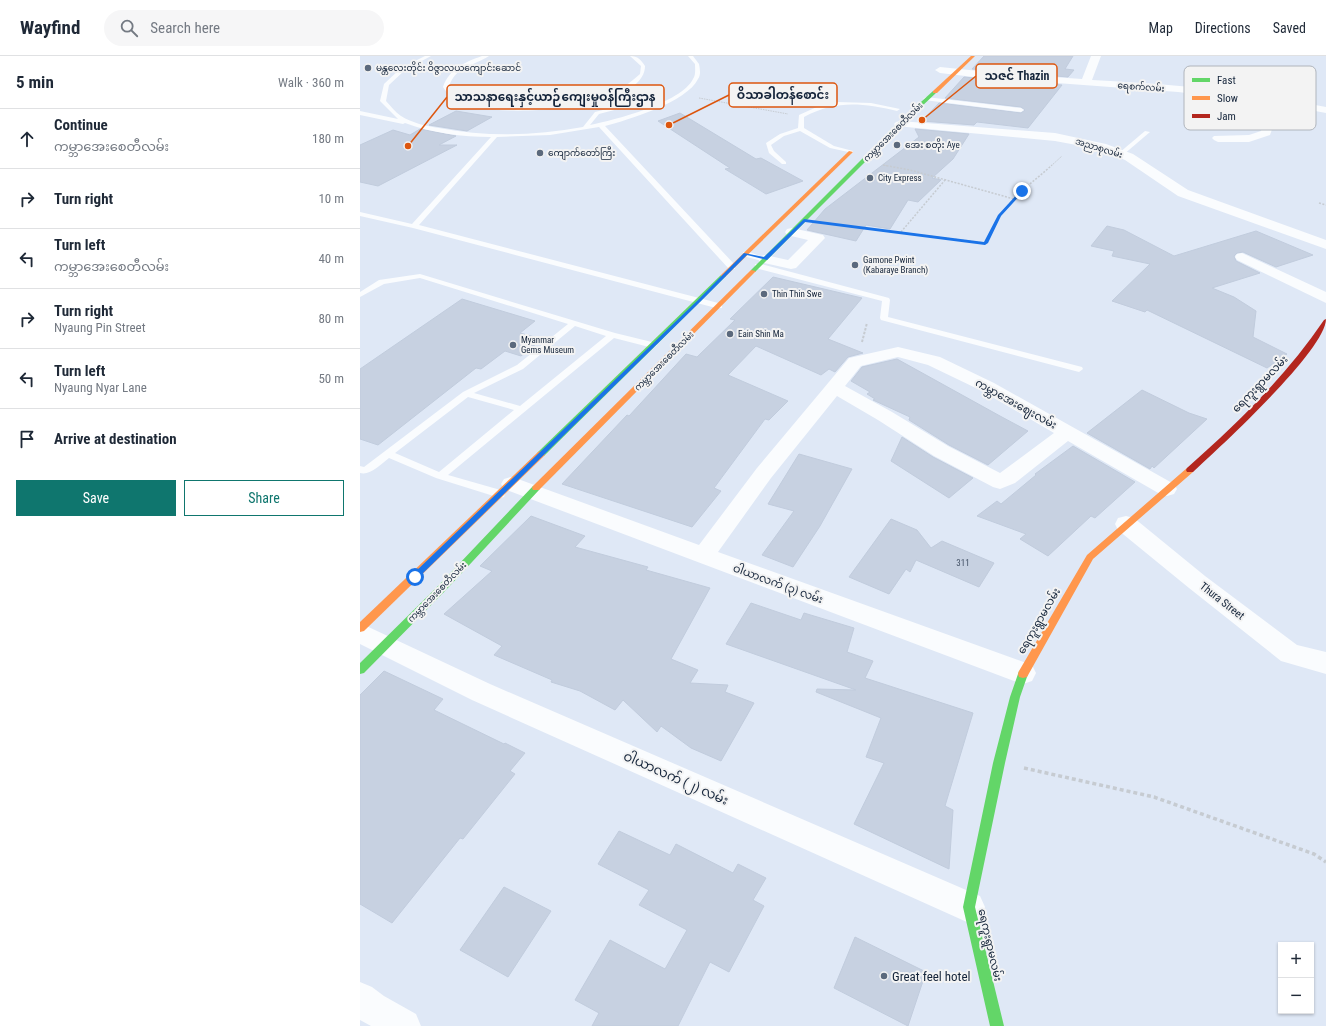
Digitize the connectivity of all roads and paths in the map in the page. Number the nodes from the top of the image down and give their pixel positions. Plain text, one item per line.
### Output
1 (429, 56) edge
2 (487, 56) edge
3 (632, 56) edge
4 (690, 56) edge
5 (973, 56) edge
6 (1096, 56) edge
7 (950, 61) dead end
8 (937, 72) joint
9 (956, 72) junction
10 (1086, 83) junction
11 (1184, 90) edge
12 (680, 95) junction
13 (926, 99) junction
14 (638, 103) dead end
15 (900, 106) joint
16 (1316, 108) edge
17 (1021, 110) dead end
18 (1326, 110) edge
19 (360, 113) edge
20 (801, 116) junction
21 (888, 118) dead end
22 (900, 124) junction
23 (601, 125) junction
24 (428, 128) junction
25 (584, 128) junction
26 (801, 129) junction
27 (1267, 130) edge
28 (1147, 132) dead end
29 (495, 136) junction
30 (1218, 138) dead end
31 (1077, 141) junction
32 (854, 150) joint
33 (1121, 154) junction
34 (863, 162) junction
35 (784, 163) dead end
36 (945, 180) junction
37 (1014, 199) junction
38 (1319, 203) dead end
39 (1326, 205) edge
40 (360, 214) edge
41 (804, 220) junction
42 (414, 226) junction
43 (792, 232) junction
44 (900, 232) junction
45 (1326, 245) edge
46 (746, 254) junction
47 (1242, 257) dead end
48 (762, 263) junction
49 (732, 267) junction
50 (360, 295) edge
51 (872, 297) junction
52 (1326, 298) edge
53 (700, 300) junction
54 (719, 306) junction
55 (1326, 321) edge
56 (574, 323) junction
57 (612, 334) junction
58 (653, 345) junction
59 (855, 362) junction
60 (1079, 369) dead end
61 (835, 388) junction
62 (466, 394) junction
63 (521, 409) junction
64 (1067, 432) junction
65 (388, 454) junction
66 (360, 469) edge
67 (440, 476) junction
68 (505, 489) junction
69 (1167, 489) junction
70 (533, 491) junction
71 (1126, 524) junction
72 (703, 556) junction
73 (360, 628) edge
74 (360, 633) edge
75 (386, 645) junction
76 (1326, 663) edge
77 (360, 670) edge
78 (1023, 674) junction
79 (999, 763) junction
80 (1326, 862) edge
81 (969, 907) junction
82 (360, 999) edge
83 (992, 1024) edge
84 (404, 1026) edge

1 - 24 lane
2 - 3 lane
4 - 12 lane
5 - 9 main road, ကမ္ဘာအေးစေတီလမ်း
6 - 10 street
7 - 8 main road
8 - 9 street, ရေစက်လမ်း
9 - 10 street, ရေစက်လမ်း
9 - 13 main road, ကမ္ဘာအေးစေတီလမ်း
10 - 11 street, ရေစက်လမ်း
12 - 20 path
12 - 23 lane
13 - 17 lane
13 - 22 main road, ကမ္ဘာအေးစေတီလမ်း
14 - 25 lane
15 - 20 lane
15 - 21 main road, ကမ္ဘာအေးစေတီလမ်း
16 - 18 street, ရေစက်လမ်း
19 - 24 lane
20 - 26 lane
22 - 31 street, အညာစုလမ်း
22 - 34 main road, ကမ္ဘာအေးစေတီလမ်း
23 - 25 lane
23 - 49 lane
24 - 29 lane
25 - 29 lane
26 - 32 lane
26 - 35 lane
27 - 30 street
28 - 33 lane
29 - 42 lane
31 - 33 street, အညာစုလမ်း
31 - 37 path
32 - 46 main road, ကမ္ဘာအေးစေတီလမ်း
33 - 45 street, အညာစုလမ်း
34 - 36 path
34 - 41 main road, ကမ္ဘာအေးစေတီလမ်း
36 - 37 path
36 - 44 path
37 - 44 path
38 - 39 path
40 - 42 lane
41 - 43 main road, ကမ္ဘာအေးစေတီလမ်း
41 - 44 path
42 - 53 lane
43 - 48 main road, ကမ္ဘာအေးစေတီလမ်း
43 - 48 street
46 - 48 lane
46 - 49 main road, ကမ္ဘာအေးစေတီလမ်း
47 - 52 street
48 - 51 lane
48 - 54 main road, ကမ္ဘာအေးစေတီလမ်း
49 - 53 main road, ကမ္ဘာအေးစေတီလမ်း
50 - 56 lane
51 - 59 path
51 - 60 lane
53 - 54 lane
53 - 58 main road, ကမ္ဘာအေးစေတီလမ်း
54 - 70 main road, ကမ္ဘာအေးစေတီလမ်း
55 - 69 main road, ရေကူးရွာမလမ်း
56 - 57 lane
56 - 62 lane
57 - 58 lane
57 - 63 lane
58 - 68 main road, ကမ္ဘာအေးစေတီလမ်း
59 - 61 street
59 - 64 street, ကမ္ဘာအေးဈေးလမ်း
61 - 64 street
61 - 72 street
62 - 63 lane
62 - 65 lane
63 - 67 lane
64 - 69 street, ကမ္ဘာအေးဈေးလမ်း
65 - 66 lane
65 - 67 lane
67 - 68 lane
68 - 70 street, ဝါယာလက် (၃) လမ်း
68 - 73 main road, ကမ္ဘာအေးစေတီလမ်း
69 - 71 main road, ရေကူးရွာမလမ်း
70 - 72 street, ဝါယာလက် (၃) လမ်း
70 - 75 main road, ကမ္ဘာအေးစေတီလမ်း
71 - 76 street, Thura Street
71 - 78 main road, ရေကူးရွာမလမ်း
72 - 78 street, ဝါယာလက် (၃) လမ်း
74 - 75 street, ဝါယာလက် (၂) လမ်း
75 - 77 main road, ကမ္ဘာအေးစေတီလမ်း
75 - 81 street, ဝါယာလက် (၂) လမ်း
78 - 79 main road, ရေကူးရွာမလမ်း
79 - 80 path
79 - 81 main road, ရေကူးရွာမလမ်း
81 - 83 main road, ရေကူးရွာမလမ်း
82 - 84 street

